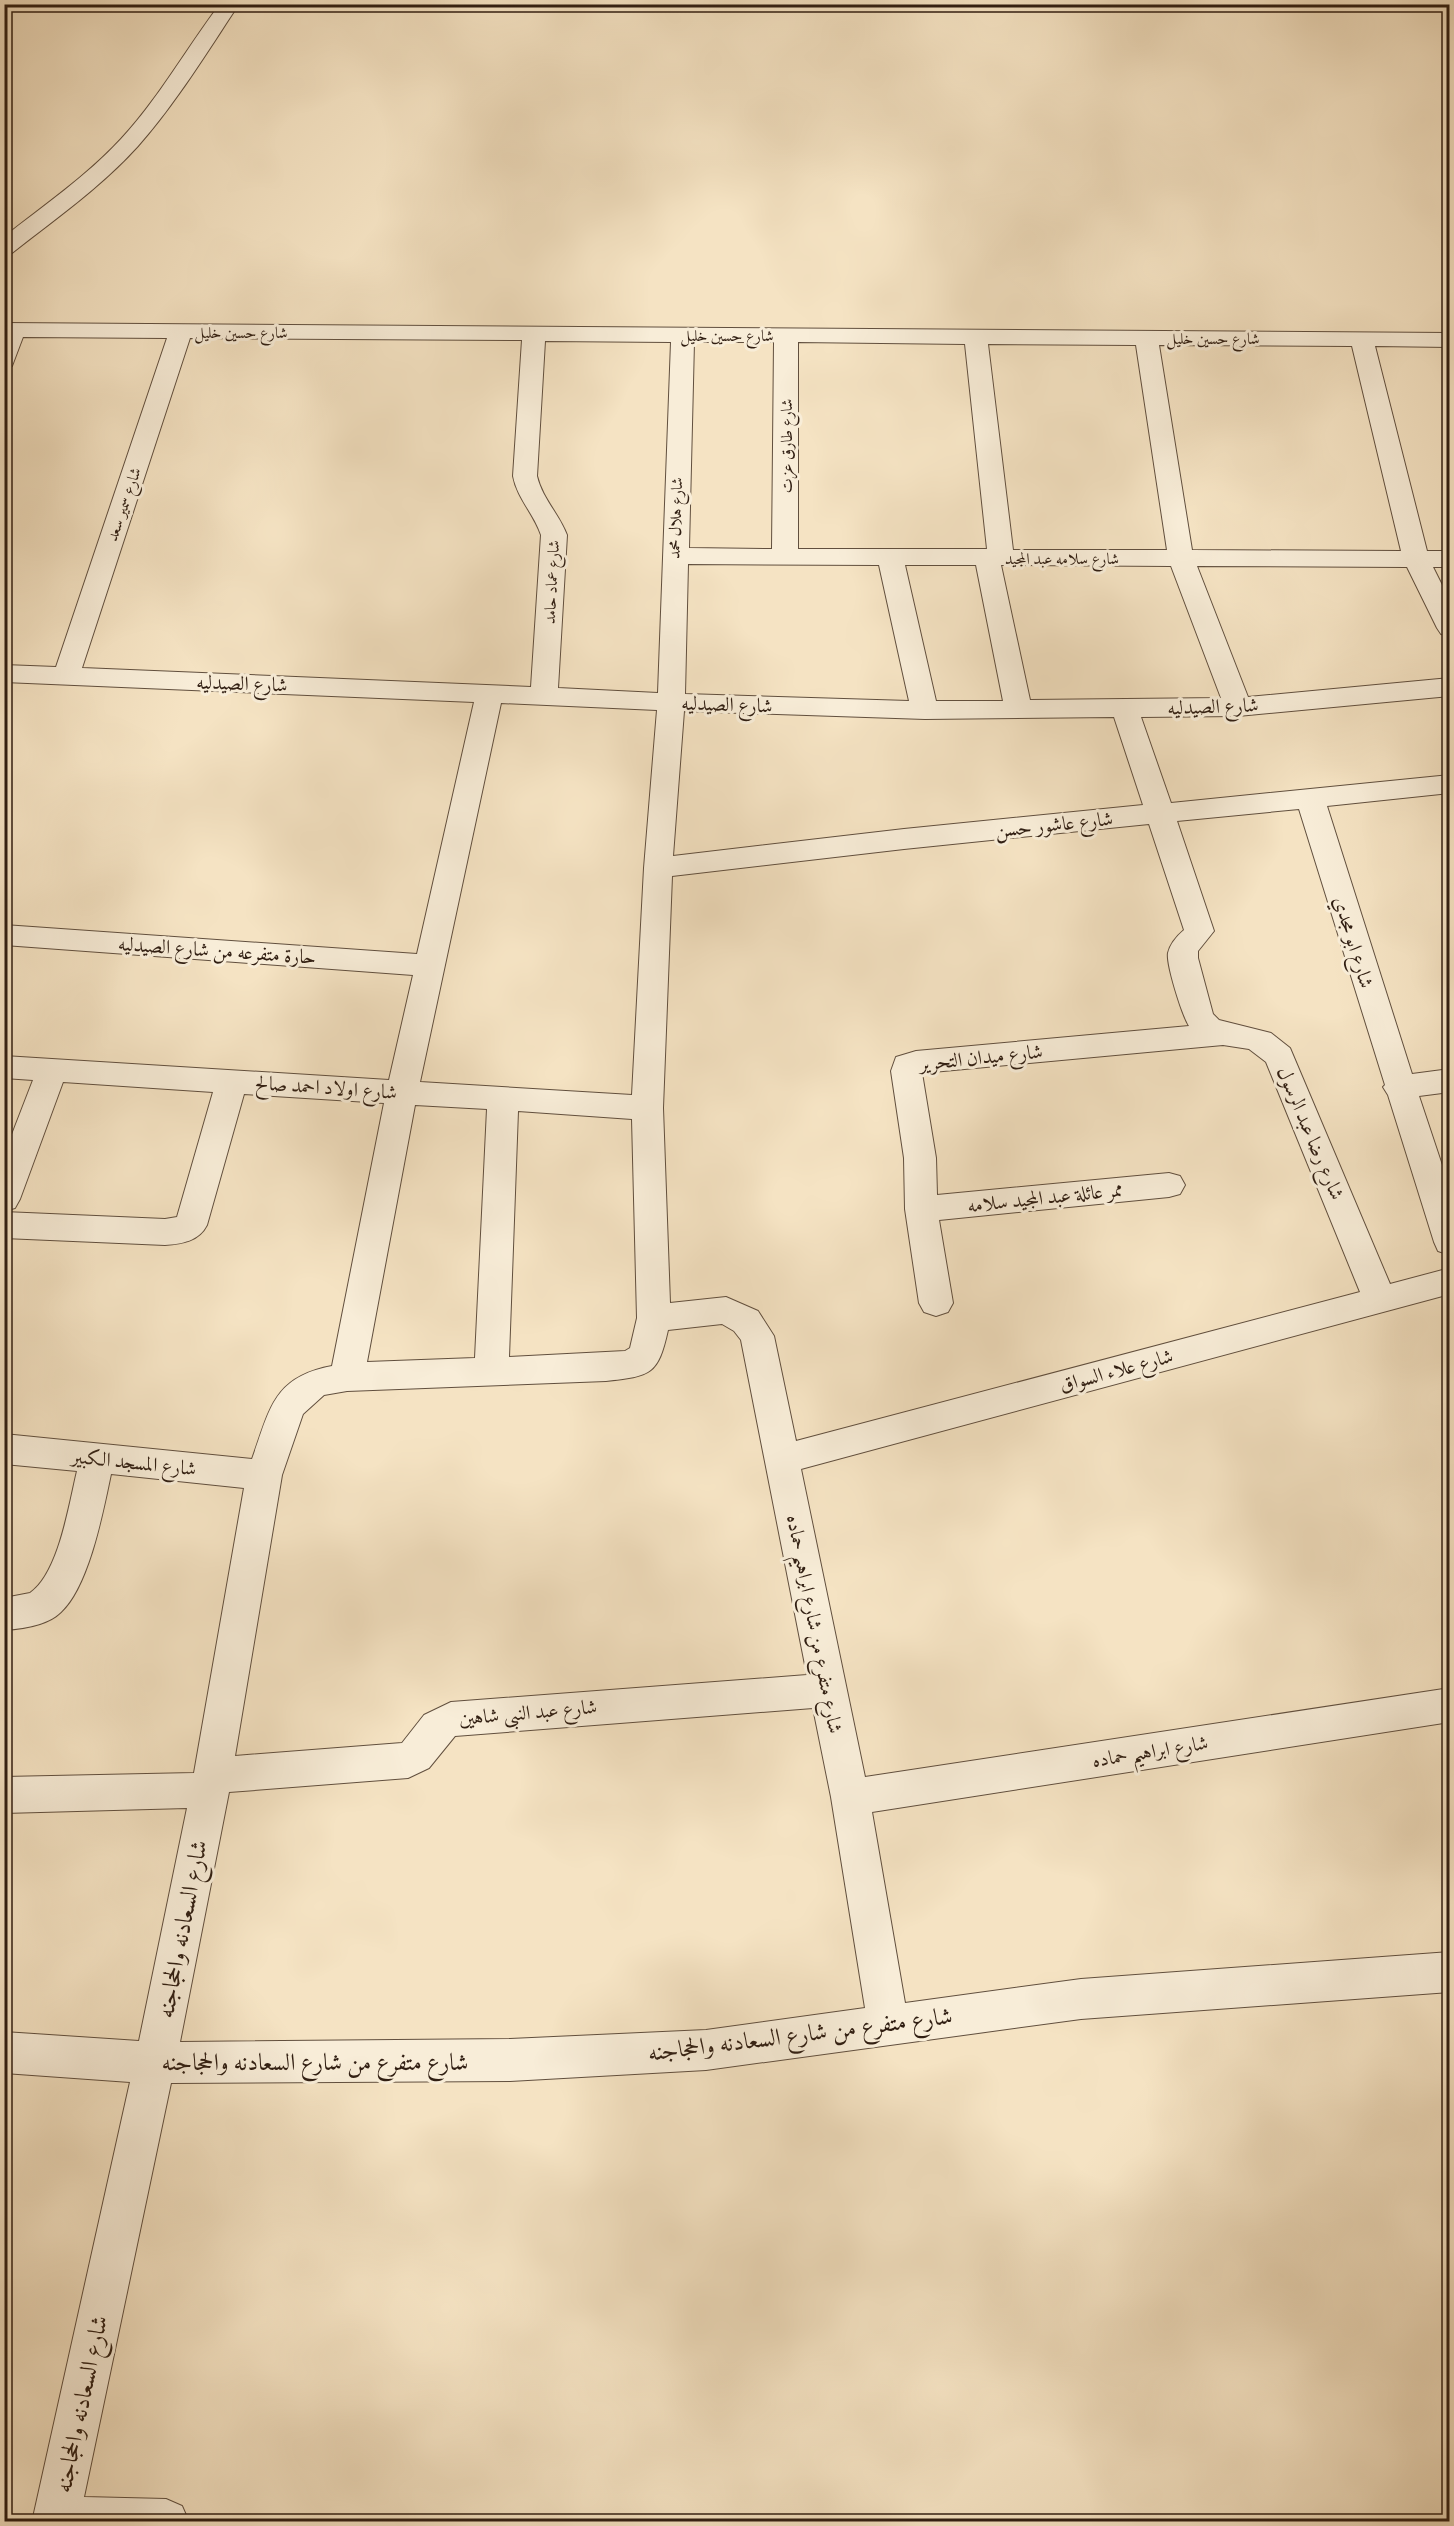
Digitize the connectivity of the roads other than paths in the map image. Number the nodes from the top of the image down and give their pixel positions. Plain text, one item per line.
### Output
1 (230, 4) edge
2 (4, 248) edge
3 (9, 330) edge
4 (181, 332) junction
5 (534, 333) junction
6 (683, 335) junction
7 (786, 335) junction
8 (976, 336) junction
9 (1146, 338) junction
10 (1362, 339) junction
11 (1449, 340) edge
12 (4, 361) edge
13 (674, 556) junction
14 (785, 557) junction
15 (890, 557) junction
16 (994, 557) junction
17 (1181, 558) junction
18 (1416, 559) junction
19 (1449, 559) edge
20 (1449, 628) edge
21 (4, 673) edge
22 (66, 676) junction
23 (1449, 687) edge
24 (490, 693) junction
25 (544, 696) junction
26 (671, 702) junction
27 (1238, 707) junction
28 (1125, 708) junction
29 (925, 710) junction
30 (1018, 710) junction
31 (1449, 784) edge
32 (1310, 798) junction
33 (1160, 813) junction
34 (658, 868) junction
35 (4, 935) edge
36 (430, 966) junction
37 (1223, 1034) junction
38 (4, 1066) edge
39 (52, 1070) junction
40 (1449, 1080) edge
41 (232, 1081) junction
42 (1399, 1087) junction
43 (402, 1092) junction
44 (503, 1098) junction
45 (647, 1108) junction
46 (1169, 1185) dead end
47 (4, 1199) edge
48 (921, 1209) junction
49 (4, 1225) edge
50 (1449, 1242) edge
51 (1449, 1281) edge
52 (1380, 1299) junction
53 (936, 1303) dead end
54 (654, 1318) junction
55 (491, 1370) junction
56 (347, 1377) junction
57 (4, 1449) edge
58 (98, 1458) junction
59 (783, 1459) junction
60 (264, 1475) junction
61 (4, 1614) edge
62 (828, 1690) junction
63 (1449, 1705) edge
64 (211, 1783) junction
65 (4, 1795) edge
66 (850, 1797) junction
67 (1449, 1972) edge
68 (888, 2025) junction
69 (4, 2052) edge
70 (155, 2063) junction
71 (56, 2520) edge
72 (166, 2522) edge

1 - 2 street
3 - 4 street, شارع حسين خليل
3 - 12 street
4 - 5 street, شارع حسين خليل
4 - 22 street, شارع سمير سعد
5 - 6 street, شارع حسين خليل
5 - 25 street, شارع عماد حامد
6 - 7 street, شارع حسين خليل
6 - 13 street, شارع هلال محمد
7 - 8 street, شارع حسين خليل
7 - 14 street, شارع طارق عزت
8 - 9 street, شارع حسين خليل
8 - 16 street
9 - 10 street, شارع حسين خليل
9 - 17 street
10 - 11 street, شارع حسين خليل
10 - 18 street
13 - 14 street, شارع سلامه عبد المجيد
13 - 26 street, شارع هلال محمد
14 - 15 street, شارع سلامه عبد المجيد
15 - 16 street, شارع سلامه عبد المجيد
15 - 29 street
16 - 17 street, شارع سلامه عبد المجيد
16 - 30 street
17 - 18 street, شارع سلامه عبد المجيد
17 - 27 street
18 - 19 street, شارع سلامه عبد المجيد
18 - 20 street
21 - 22 street, شارع الصيدليه
22 - 24 street, شارع الصيدليه
23 - 27 street, شارع الصيدليه
24 - 25 street, شارع الصيدليه
24 - 36 street
25 - 26 street, شارع الصيدليه
26 - 29 street, شارع الصيدليه
26 - 34 street, شارع هلال محمد
27 - 28 street, شارع الصيدليه
28 - 30 street, شارع الصيدليه
28 - 33 street, شارع رضا عبد الرسول
29 - 30 street, شارع الصيدليه
31 - 32 street, شارع عاشور حسن
32 - 33 street, شارع عاشور حسن
32 - 42 street, شارع ابو مجدي
33 - 34 street, شارع عاشور حسن
33 - 37 street, شارع رضا عبد الرسول
34 - 45 street, شارع هلال محمد
35 - 36 street, حارة متفرعه من شارع الصيدليه
36 - 43 street
37 - 48 street, شارع ميدان التحرير
37 - 52 street, شارع رضا عبد الرسول
38 - 39 street, شارع اولاد احمد صالح
39 - 41 street, شارع اولاد احمد صالح
39 - 47 street
40 - 42 street
41 - 43 street, شارع اولاد احمد صالح
41 - 49 street
42 - 50 street, شارع ابو مجدي
43 - 44 street, شارع اولاد احمد صالح
43 - 56 street
44 - 45 street, شارع اولاد احمد صالح
44 - 55 street
45 - 54 street, شارع هلال محمد
46 - 48 street, ممر عائلة عبد المجيد سلامه
48 - 53 street, شارع ميدان التحرير
51 - 52 street, شارع علاء السواق
52 - 59 street, شارع علاء السواق
54 - 55 street, شارع السعادنه والحجاجنه
54 - 59 street, شارع متفرع من شارع ابراهيم حماده
55 - 56 street, شارع السعادنه والحجاجنه
56 - 60 street, شارع السعادنه والحجاجنه
57 - 58 street, شارع المسجد الكبير
58 - 60 street, شارع المسجد الكبير
58 - 61 street
59 - 62 street, شارع متفرع من شارع ابراهيم حماده
60 - 64 street, شارع السعادنه والحجاجنه
62 - 64 street, شارع عبد النبى شاهين
62 - 66 street, شارع متفرع من شارع ابراهيم حماده
63 - 66 street, شارع ابراهيم حماده
64 - 65 street, شارع عبد النبى شاهين
64 - 70 street, شارع السعادنه والحجاجنه
66 - 68 street, شارع متفرع من شارع ابراهيم حماده
67 - 68 street, شارع متفرع من شارع السعادنه والحجاجنه
68 - 70 street, شارع متفرع من شارع السعادنه والحجاجنه
69 - 70 street, شارع متفرع من شارع السعادنه والحجاجنه
70 - 71 street, شارع السعادنه والحجاجنه
71 - 72 street

